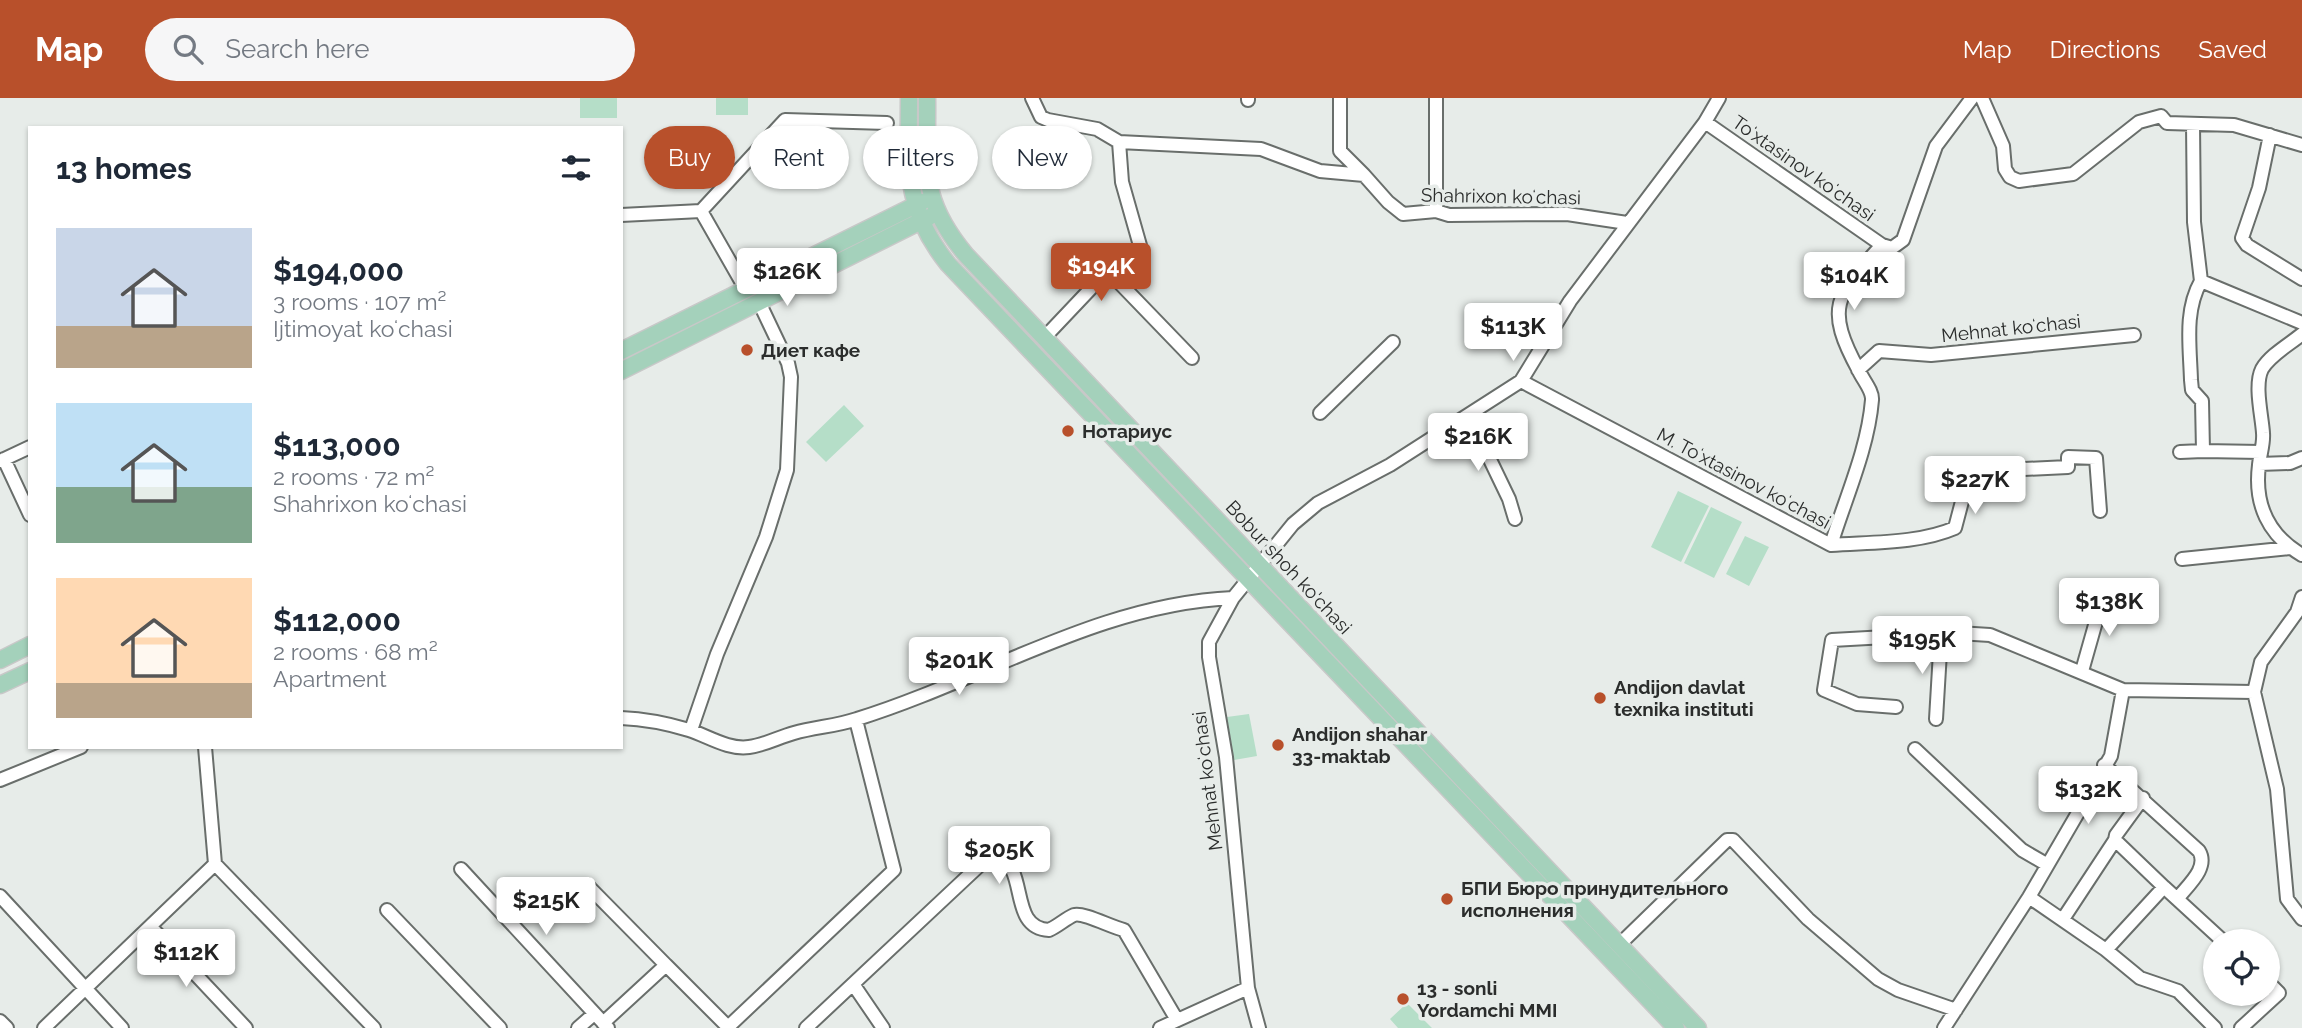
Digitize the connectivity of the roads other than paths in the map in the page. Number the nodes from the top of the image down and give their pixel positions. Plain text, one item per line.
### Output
1 (909, 98) edge
2 (928, 98) edge
3 (1032, 98) edge
4 (1339, 98) edge
5 (1436, 98) edge
6 (1719, 98) edge
7 (1972, 98) edge
8 (1982, 98) edge
9 (1705, 122) junction
10 (887, 123) dead end
11 (2193, 124) junction
12 (2270, 135) junction
13 (1119, 142) junction
14 (2302, 145) edge
15 (1364, 175) junction
16 (933, 206) junction
17 (701, 211) junction
18 (1436, 211) junction
19 (917, 214) junction
20 (623, 215) edge
21 (880, 222) junction
22 (1627, 223) junction
23 (890, 236) junction
24 (1882, 245) junction
25 (1110, 274) junction
26 (2302, 279) edge
27 (2201, 281) junction
28 (745, 288) junction
29 (759, 302) junction
30 (2302, 323) edge
31 (2302, 334) edge
32 (2134, 335) dead end
33 (1044, 338) junction
34 (1393, 342) dead end
35 (623, 350) edge
36 (1192, 358) dead end
37 (623, 370) edge
38 (1858, 370) junction
39 (1521, 382) junction
40 (1320, 413) dead end
41 (1469, 416) junction
42 (28, 448) edge
43 (2203, 451) junction
44 (2180, 452) dead end
45 (2260, 458) junction
46 (2302, 458) edge
47 (2, 460) edge
48 (28, 511) edge
49 (2100, 511) dead end
50 (1515, 519) dead end
51 (1831, 545) junction
52 (2290, 548) junction
53 (2302, 555) edge
54 (2182, 559) dead end
55 (1259, 566) junction
56 (1249, 580) junction
57 (2112, 595) dead end
58 (2302, 597) edge
59 (1233, 598) junction
60 (1941, 635) junction
61 (28, 646) edge
62 (1, 658) edge
63 (2082, 671) junction
64 (28, 672) edge
65 (0, 685) edge
66 (2123, 690) junction
67 (2254, 692) junction
68 (1896, 707) dead end
69 (623, 718) edge
70 (1937, 719) dead end
71 (856, 720) junction
72 (691, 730) junction
73 (76, 749) edge
74 (205, 749) edge
75 (1915, 749) dead end
76 (2104, 765) junction
77 (0, 780) edge
78 (2143, 798) junction
79 (2115, 840) junction
80 (215, 864) junction
81 (2046, 864) junction
82 (461, 869) dead end
83 (587, 885) dead end
84 (2164, 887) junction
85 (0, 896) edge
86 (2029, 897) junction
87 (2177, 899) junction
88 (387, 910) dead end
89 (2063, 919) junction
90 (2302, 919) edge
91 (151, 927) junction
92 (2210, 929) edge
93 (1620, 944) junction
94 (2106, 950) junction
95 (666, 965) junction
96 (853, 984) junction
97 (1248, 988) junction
98 (85, 989) junction
99 (2265, 1006) edge
100 (1956, 1010) junction
101 (1177, 1020) junction
102 (0, 1021) edge
103 (602, 1021) edge
104 (7, 1028) edge
105 (44, 1028) edge
106 (122, 1028) edge
107 (246, 1028) edge
108 (374, 1028) edge
109 (500, 1028) edge
110 (578, 1028) edge
111 (727, 1028) edge
112 (806, 1028) edge
113 (883, 1028) edge
114 (1160, 1028) edge
115 (1259, 1028) edge
116 (1676, 1028) edge
117 (1698, 1028) edge
118 (1944, 1028) edge
119 (2215, 1028) edge
120 (2241, 1028) edge

1 - 19 main road, Bobur shoh ko'chasi
2 - 16 main road
3 - 13 street
4 - 15 street
5 - 18 street
6 - 9 street
7 - 24 street, M. Toʻxtasinov koʻchasi
8 - 11 street
9 - 22 street
9 - 24 street, Toʻxtasinov koʻchasi
10 - 17 street
11 - 12 street
11 - 27 street
12 - 14 street
12 - 26 street
13 - 15 street
13 - 25 street
15 - 18 street, Shahrixon koʻchasi
16 - 19 main road
16 - 33 main road, Bobur shoh ko'chasi
17 - 20 street
17 - 28 street
18 - 22 street, Shahrixon koʻchasi
19 - 21 main road
19 - 23 main road
19 - 56 main road, Bobur shoh ko'chasi
21 - 23 main road
21 - 28 main road
22 - 39 street
23 - 29 main road
24 - 38 street, M. Toʻxtasinov koʻchasi
25 - 33 street
25 - 36 street
27 - 30 street
27 - 43 street
28 - 35 main road
29 - 37 main road
29 - 72 street
31 - 45 street
32 - 38 street, Mehnat koʻchasi
33 - 55 main road, Bobur shoh ko'chasi
34 - 40 street
38 - 51 street, M. Toʻxtasinov koʻchasi
39 - 41 street
39 - 51 street, M. Toʻxtasinov koʻchasi
41 - 50 street
41 - 55 street
42 - 47 street
43 - 44 street
43 - 45 street
45 - 46 street
45 - 52 street
47 - 48 street
49 - 51 street
52 - 53 street
52 - 54 street
55 - 56 street, Mehnat koʻchasi
55 - 93 main road, Bobur shoh ko'chasi
56 - 59 street, Mehnat koʻchasi
56 - 116 main road, Bobur shoh ko'chasi
57 - 63 street
58 - 67 street
59 - 71 street
59 - 97 street, Mehnat koʻchasi
60 - 63 street
60 - 68 street
60 - 70 street
61 - 62 main road
63 - 66 street
64 - 65 main road
66 - 67 street
66 - 76 street
67 - 90 street
69 - 72 street
71 - 72 street
71 - 111 street
73 - 77 street
74 - 80 street
75 - 81 street
76 - 78 street
76 - 81 street
78 - 79 street
78 - 87 street
79 - 84 street
79 - 89 street
80 - 91 street
80 - 108 street
81 - 86 street
82 - 103 street
83 - 95 street
84 - 87 street
84 - 94 street
85 - 98 street
86 - 89 street
86 - 100 street
87 - 92 street
88 - 109 street
89 - 94 street
91 - 98 street
91 - 107 street
93 - 100 street
93 - 117 main road, Bobur shoh ko'chasi
94 - 119 street
95 - 103 street
95 - 111 street
96 - 101 street
96 - 112 street
96 - 113 street
97 - 101 street
97 - 115 street, Mehnat koʻchasi
98 - 105 street
98 - 106 street
99 - 120 street
100 - 118 street
101 - 114 street
102 - 104 street
103 - 110 street

